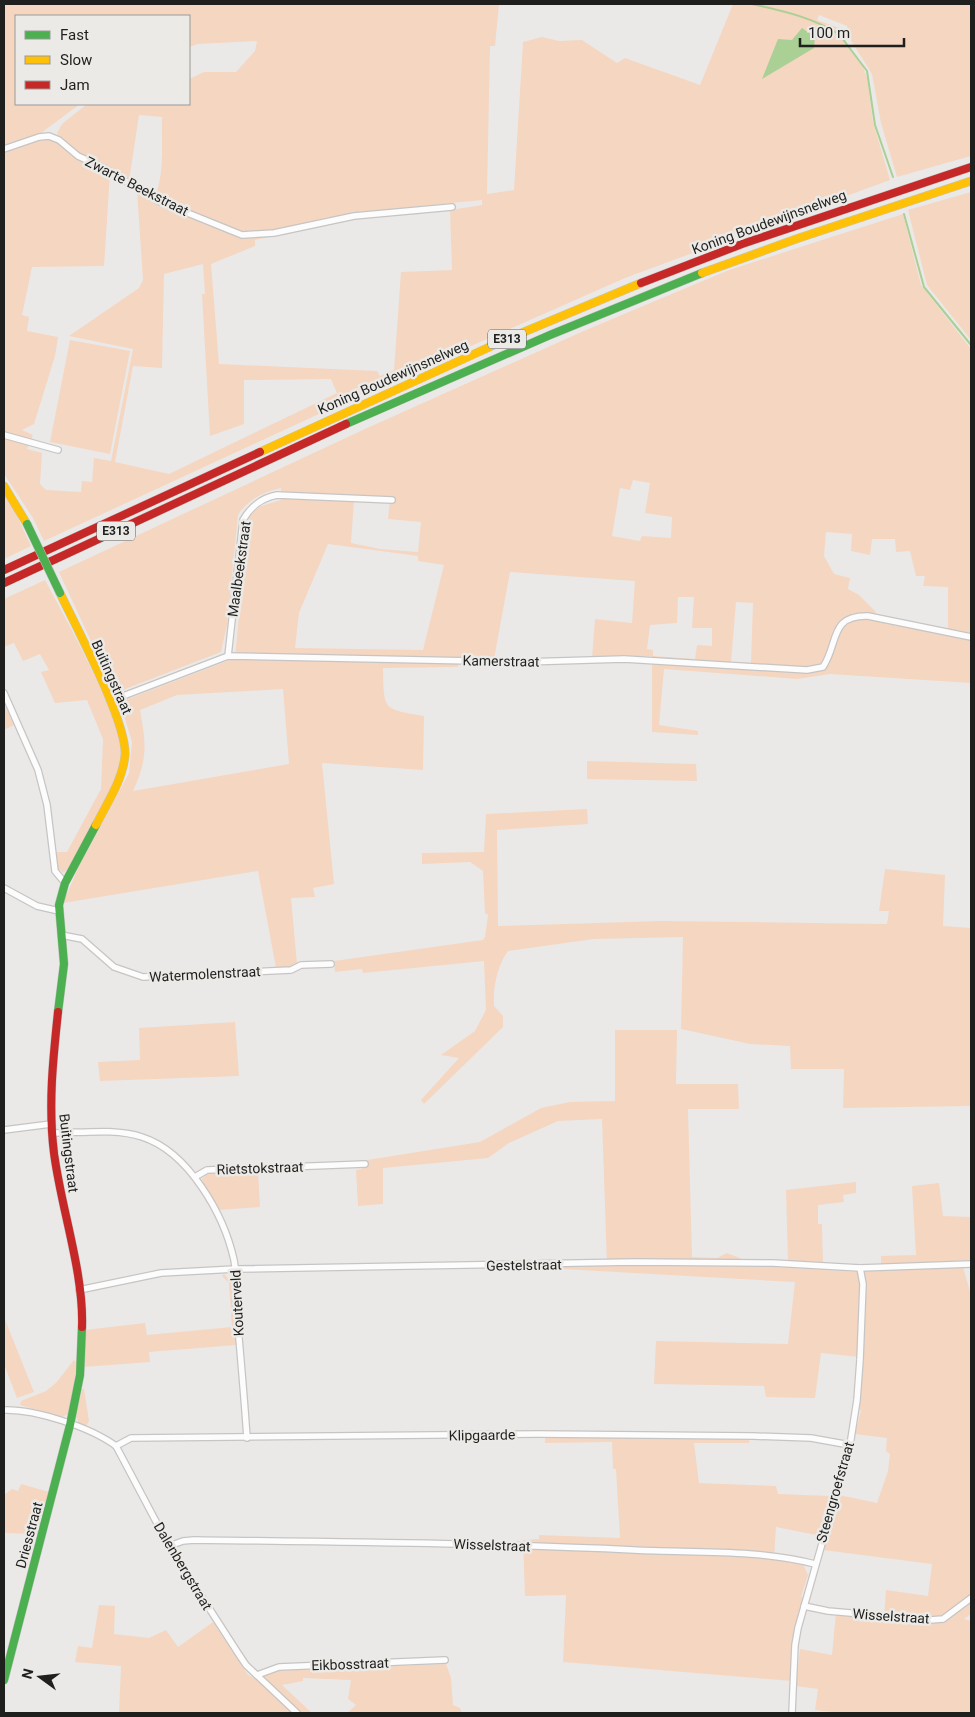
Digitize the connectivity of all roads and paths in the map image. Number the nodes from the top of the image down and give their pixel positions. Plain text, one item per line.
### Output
1 (4, 150) edge
2 (971, 166) edge
3 (971, 181) edge
4 (452, 207) dead end
5 (4, 435) edge
6 (58, 450) dead end
7 (4, 486) edge
8 (392, 500) dead end
9 (4, 570) edge
10 (4, 583) edge
11 (971, 637) edge
12 (228, 656) junction
13 (4, 693) edge
14 (110, 701) junction
15 (65, 883) junction
16 (4, 888) edge
17 (59, 911) junction
18 (61, 935) junction
19 (331, 964) dead end
20 (50, 1124) junction
21 (4, 1130) edge
22 (52, 1134) junction
23 (366, 1164) dead end
24 (195, 1177) junction
25 (971, 1264) edge
26 (860, 1268) junction
27 (235, 1269) junction
28 (79, 1290) junction
29 (4, 1410) edge
30 (70, 1425) junction
31 (247, 1438) junction
32 (850, 1445) junction
33 (116, 1446) junction
34 (169, 1546) junction
35 (815, 1564) junction
36 (971, 1598) edge
37 (804, 1606) junction
38 (445, 1660) dead end
39 (257, 1675) junction
40 (4, 1680) edge
41 (297, 1713) edge
42 (792, 1713) edge

1 - 4 street, Zwarte Beekstraat
2 - 9 main road, Koning Boudewijnsnelweg / E313
3 - 10 main road, Koning Boudewijnsnelweg / E313
5 - 6 street
7 - 14 main road, Buitingstraat, bridge
8 - 12 street, Maalbeekstraat
11 - 12 street, Kamerstraat
12 - 14 street, Kamerstraat
13 - 15 street
14 - 15 main road, Buitingstraat
15 - 17 main road, Buitingstraat
16 - 17 street
17 - 18 main road, Buitingstraat
18 - 19 street, Watermolenstraat
18 - 20 main road, Buitingstraat
20 - 21 street
20 - 22 main road, Buitingstraat
22 - 24 street
22 - 28 main road, Buitingstraat
23 - 24 street, Rietstokstraat
24 - 27 street, Kouterveld
25 - 26 street, Gestelstraat
26 - 27 street, Gestelstraat
26 - 32 street, Steengroefstraat
27 - 28 street, Gestelstraat
27 - 31 street, Kouterveld
28 - 30 main road, Buitingstraat
29 - 30 street
30 - 33 street
30 - 40 main road, Driesstraat
31 - 32 street, Klipgaarde
31 - 33 street, Klipgaarde
32 - 35 street, Steengroefstraat
33 - 34 street, Dalenbergstraat
34 - 35 street, Wisselstraat
34 - 39 street, Dalenbergstraat
35 - 37 street, Steengroefstraat
36 - 37 street, Wisselstraat
37 - 42 street, Steengroefstraat
38 - 39 street, Eikbosstraat
39 - 41 street, Dalenbergstraat

